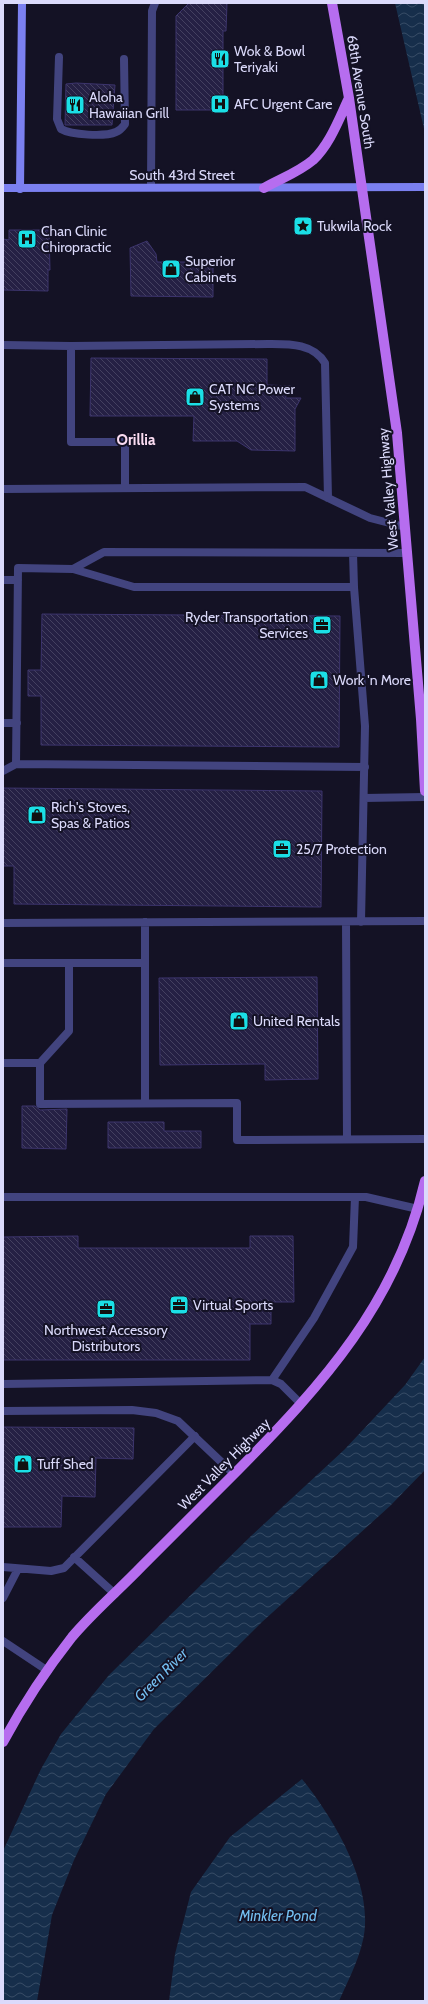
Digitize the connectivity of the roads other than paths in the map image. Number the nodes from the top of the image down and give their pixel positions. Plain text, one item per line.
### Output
1 (22, 3) edge
2 (155, 3) edge
3 (332, 3) edge
4 (59, 57) dead end
5 (124, 59) dead end
6 (349, 98) junction
7 (360, 186) junction
8 (151, 187) junction
9 (425, 187) edge
10 (3, 188) edge
11 (20, 188) junction
12 (264, 188) junction
13 (3, 345) edge
14 (71, 346) junction
15 (125, 488) junction
16 (3, 489) edge
17 (328, 498) junction
18 (405, 527) junction
19 (353, 552) junction
20 (408, 552) junction
21 (73, 569) junction
22 (3, 580) edge
23 (18, 580) junction
24 (354, 587) junction
25 (3, 723) edge
26 (17, 724) junction
27 (16, 764) junction
28 (364, 767) junction
29 (3, 771) edge
30 (425, 791) edge
31 (425, 797) edge
32 (364, 798) junction
33 (425, 921) edge
34 (145, 922) junction
35 (346, 922) junction
36 (362, 922) junction
37 (3, 923) edge
38 (3, 963) edge
39 (69, 963) junction
40 (145, 963) junction
41 (3, 1063) edge
42 (40, 1063) junction
43 (145, 1103) junction
44 (347, 1139) junction
45 (425, 1139) edge
46 (425, 1181) edge
47 (3, 1197) edge
48 (355, 1197) junction
49 (418, 1209) junction
50 (272, 1380) junction
51 (3, 1384) edge
52 (301, 1404) junction
53 (3, 1411) edge
54 (195, 1436) junction
55 (234, 1474) junction
56 (74, 1557) junction
57 (3, 1567) edge
58 (18, 1568) junction
59 (115, 1594) junction
60 (3, 1598) edge
61 (3, 1641) edge
62 (48, 1671) junction
63 (3, 1742) edge

1 - 11 main road
2 - 8 street
3 - 6 main road, 68th Avenue South
4 - 5 street
6 - 7 main road, 68th Avenue South
6 - 12 main road
7 - 9 main road, South 43rd Street
7 - 12 main road, South 43rd Street
7 - 18 main road, West Valley Highway
8 - 11 main road, South 43rd Street
8 - 12 main road, South 43rd Street
10 - 11 main road, South 43rd Street
13 - 14 street
14 - 15 street
14 - 17 street
15 - 16 street
15 - 17 street
17 - 18 street
18 - 20 main road, West Valley Highway
19 - 20 street
19 - 21 street
19 - 24 street
20 - 30 main road, West Valley Highway
21 - 23 street
21 - 24 street
22 - 23 street
23 - 26 street
24 - 28 street
25 - 26 street
26 - 27 street
27 - 28 street
27 - 29 street
28 - 32 street
31 - 32 street
32 - 36 street
33 - 36 street
34 - 35 street
34 - 37 street
34 - 40 street
35 - 36 street
35 - 44 street
38 - 39 street
39 - 40 street
39 - 42 street
40 - 43 street
41 - 42 street
42 - 43 street
43 - 44 street
44 - 45 street
46 - 49 main road, West Valley Highway
47 - 48 street
48 - 49 street
48 - 50 street
49 - 52 main road, West Valley Highway
50 - 51 street
50 - 52 street
52 - 55 main road, West Valley Highway
53 - 54 street
54 - 55 street
54 - 56 street
55 - 59 main road, West Valley Highway
56 - 58 street
56 - 59 street
57 - 58 street
58 - 60 street
59 - 62 main road, West Valley Highway
61 - 62 street
62 - 63 main road, West Valley Highway

